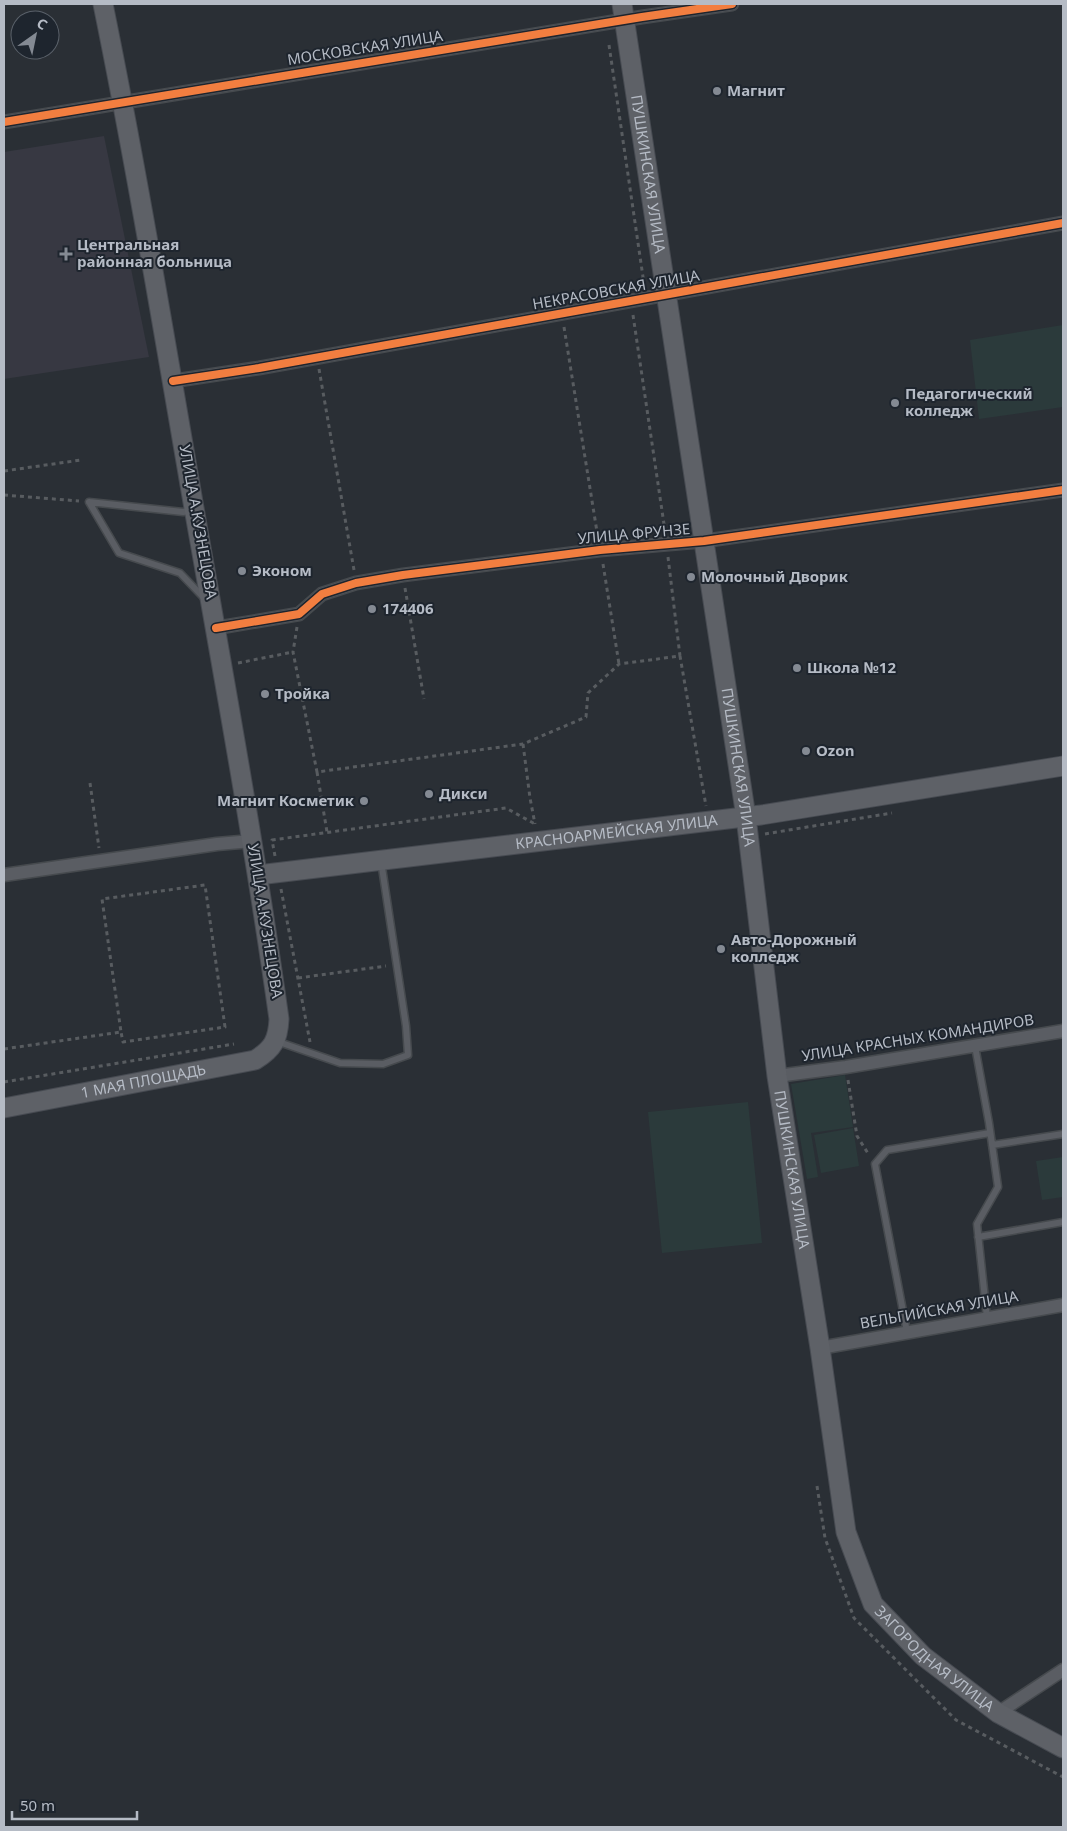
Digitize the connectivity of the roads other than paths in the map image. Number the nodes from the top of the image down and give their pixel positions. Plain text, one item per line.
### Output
1 (103, 4) edge
2 (732, 4) edge
3 (617, 15) edge
4 (123, 102) junction
5 (4, 122) edge
6 (1063, 223) edge
7 (666, 295) junction
8 (173, 381) junction
9 (1063, 490) edge
10 (194, 509) junction
11 (704, 541) junction
12 (213, 607) junction
13 (216, 628) junction
14 (1063, 766) edge
15 (746, 817) junction
16 (252, 841) junction
17 (381, 860) junction
18 (4, 875) edge
19 (260, 883) junction
20 (1063, 1031) edge
21 (275, 1041) junction
22 (975, 1046) junction
23 (777, 1076) junction
24 (4, 1108) edge
25 (990, 1132) junction
26 (1063, 1134) edge
27 (992, 1145) junction
28 (1063, 1222) edge
29 (978, 1237) junction
30 (1063, 1306) edge
31 (987, 1318) junction
32 (906, 1332) junction
33 (820, 1348) junction
34 (846, 1532) joint
35 (1063, 1670) edge
36 (998, 1713) junction
37 (1063, 1748) edge

1 - 4 main road, УЛИЦА А.КУЗНЕЦОВА
2 - 3 street, МОСКОВСКАЯ УЛИЦА
3 - 4 street, МОСКОВСКАЯ УЛИЦА
3 - 7 main road, ПУШКИНСКАЯ УЛИЦА
4 - 5 street, МОСКОВСКАЯ УЛИЦА
4 - 8 main road, УЛИЦА А.КУЗНЕЦОВА
6 - 7 street, НЕКРАСОВСКАЯ УЛИЦА
7 - 8 street, НЕКРАСОВСКАЯ УЛИЦА
7 - 11 main road, ПУШКИНСКАЯ УЛИЦА
8 - 10 main road, УЛИЦА А.КУЗНЕЦОВА
9 - 11 street, УЛИЦА ФРУНЗЕ
10 - 12 main road, УЛИЦА А.КУЗНЕЦОВА
10 - 12 lane
11 - 13 street, УЛИЦА ФРУНЗЕ
11 - 15 main road, ПУШКИНСКАЯ УЛИЦА
12 - 13 main road, УЛИЦА А.КУЗНЕЦОВА
13 - 16 main road, УЛИЦА А.КУЗНЕЦОВА
14 - 15 main road, КРАСНОАРМЕЙСКАЯ УЛИЦА
15 - 17 main road, КРАСНОАРМЕЙСКАЯ УЛИЦА
15 - 23 main road, ПУШКИНСКАЯ УЛИЦА
16 - 18 street
16 - 19 main road, УЛИЦА А.КУЗНЕЦОВА
17 - 19 main road, КРАСНОАРМЕЙСКАЯ УЛИЦА
17 - 21 lane
19 - 21 main road, УЛИЦА А.КУЗНЕЦОВА
20 - 22 street, УЛИЦА КРАСНЫХ КОМАНДИРОВ
21 - 24 main road, 1 МАЯ ПЛОЩАДЬ
22 - 23 street, УЛИЦА КРАСНЫХ КОМАНДИРОВ
22 - 25 lane
23 - 33 main road, ПУШКИНСКАЯ УЛИЦА
25 - 27 lane
25 - 32 lane
26 - 27 lane
27 - 29 lane
28 - 29 lane
29 - 31 lane
30 - 31 street, ВЕЛЬГИЙСКАЯ УЛИЦА
31 - 32 street, ВЕЛЬГИЙСКАЯ УЛИЦА
32 - 33 street, ВЕЛЬГИЙСКАЯ УЛИЦА
33 - 34 main road, ПУШКИНСКАЯ УЛИЦА
34 - 36 main road, ЗАГОРОДНАЯ УЛИЦА
35 - 36 street
36 - 37 main road, ЗАГОРОДНАЯ УЛИЦА

